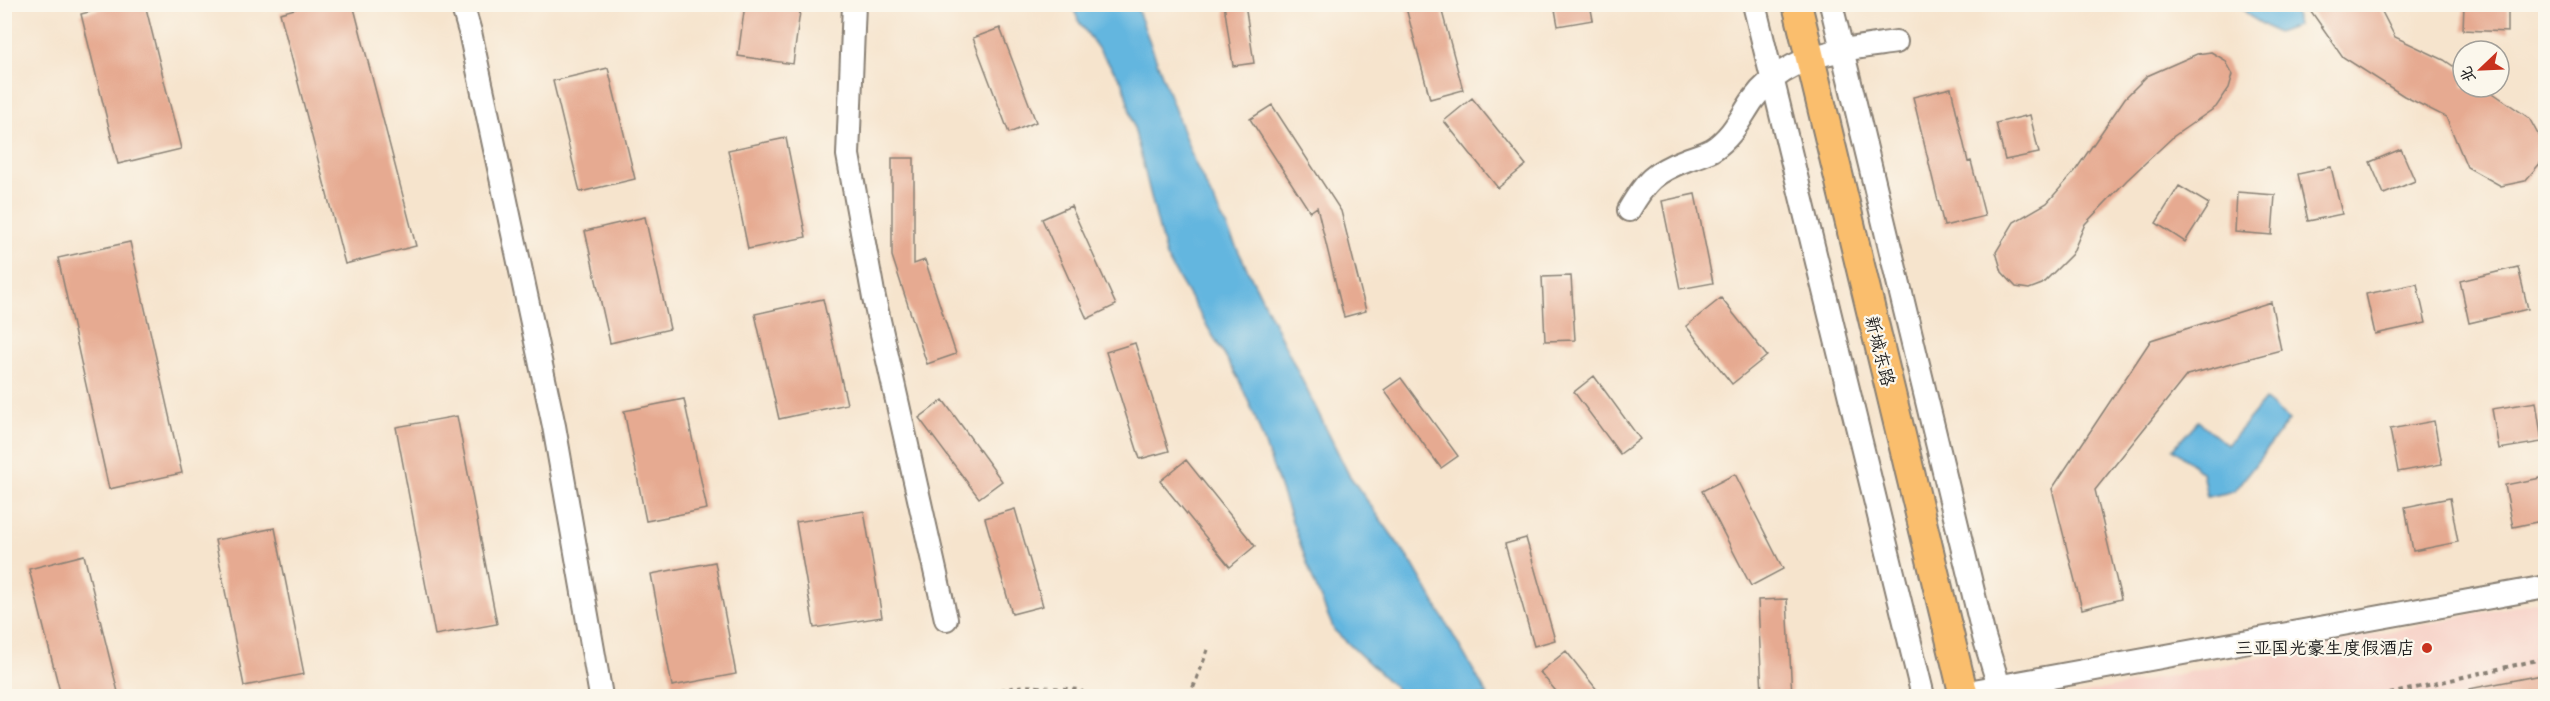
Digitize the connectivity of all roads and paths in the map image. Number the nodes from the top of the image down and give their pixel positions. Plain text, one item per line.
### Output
1 (462, 4) edge
2 (854, 4) edge
3 (1754, 4) edge
4 (1797, 4) edge
5 (1831, 4) edge
6 (1896, 42) dead end
7 (1842, 50) junction
8 (1809, 57) junction
9 (1772, 77) junction
10 (1629, 210) dead end
11 (2546, 588) edge
12 (946, 619) dead end
13 (1209, 646) dead end
14 (2546, 658) edge
15 (2001, 692) edge
16 (1963, 695) edge
17 (601, 696) edge
18 (965, 696) edge
19 (1087, 696) edge
20 (1190, 696) edge
21 (1923, 696) edge
22 (2381, 696) edge

1 - 17 street
2 - 12 street
3 - 9 street
4 - 8 main road, 新城东路
5 - 7 street
6 - 7 street
7 - 8 street
7 - 15 street
8 - 9 street
8 - 16 main road, 新城东路
9 - 10 street
9 - 21 street
11 - 15 street
13 - 20 path
14 - 22 path
15 - 16 street
18 - 19 path

